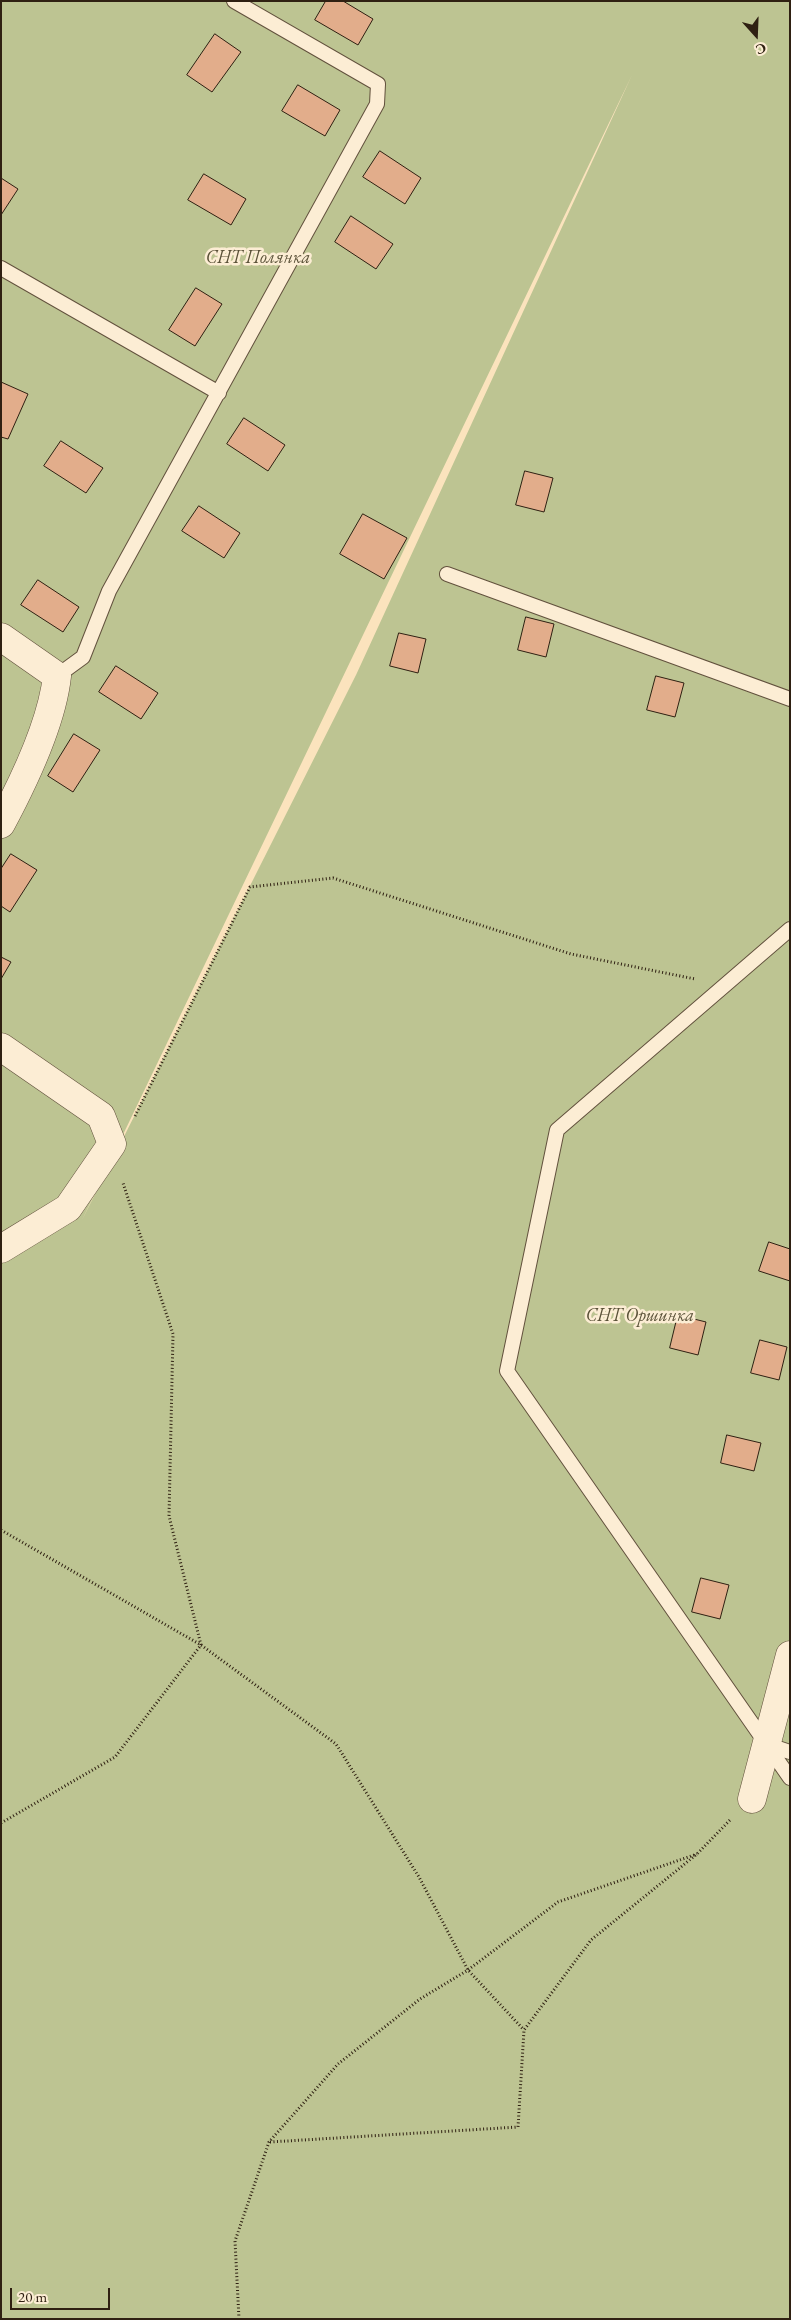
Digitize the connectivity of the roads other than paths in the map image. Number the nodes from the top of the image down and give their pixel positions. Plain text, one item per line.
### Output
1 (234, 1) edge
2 (1, 268) edge
3 (219, 393) junction
4 (447, 574) dead end
5 (1, 638) edge
6 (57, 676) junction
7 (790, 699) edge
8 (1, 824) edge
9 (790, 929) edge
10 (1, 1046) edge
11 (1, 1249) edge
12 (790, 1655) edge
13 (778, 1748) edge
14 (790, 1778) edge
15 (752, 1799) road end

1 - 3 lane
2 - 3 lane
3 - 6 lane
4 - 7 lane
5 - 6 street
6 - 8 street
9 - 13 lane
10 - 11 street
12 - 13 street
13 - 14 lane
13 - 15 street

